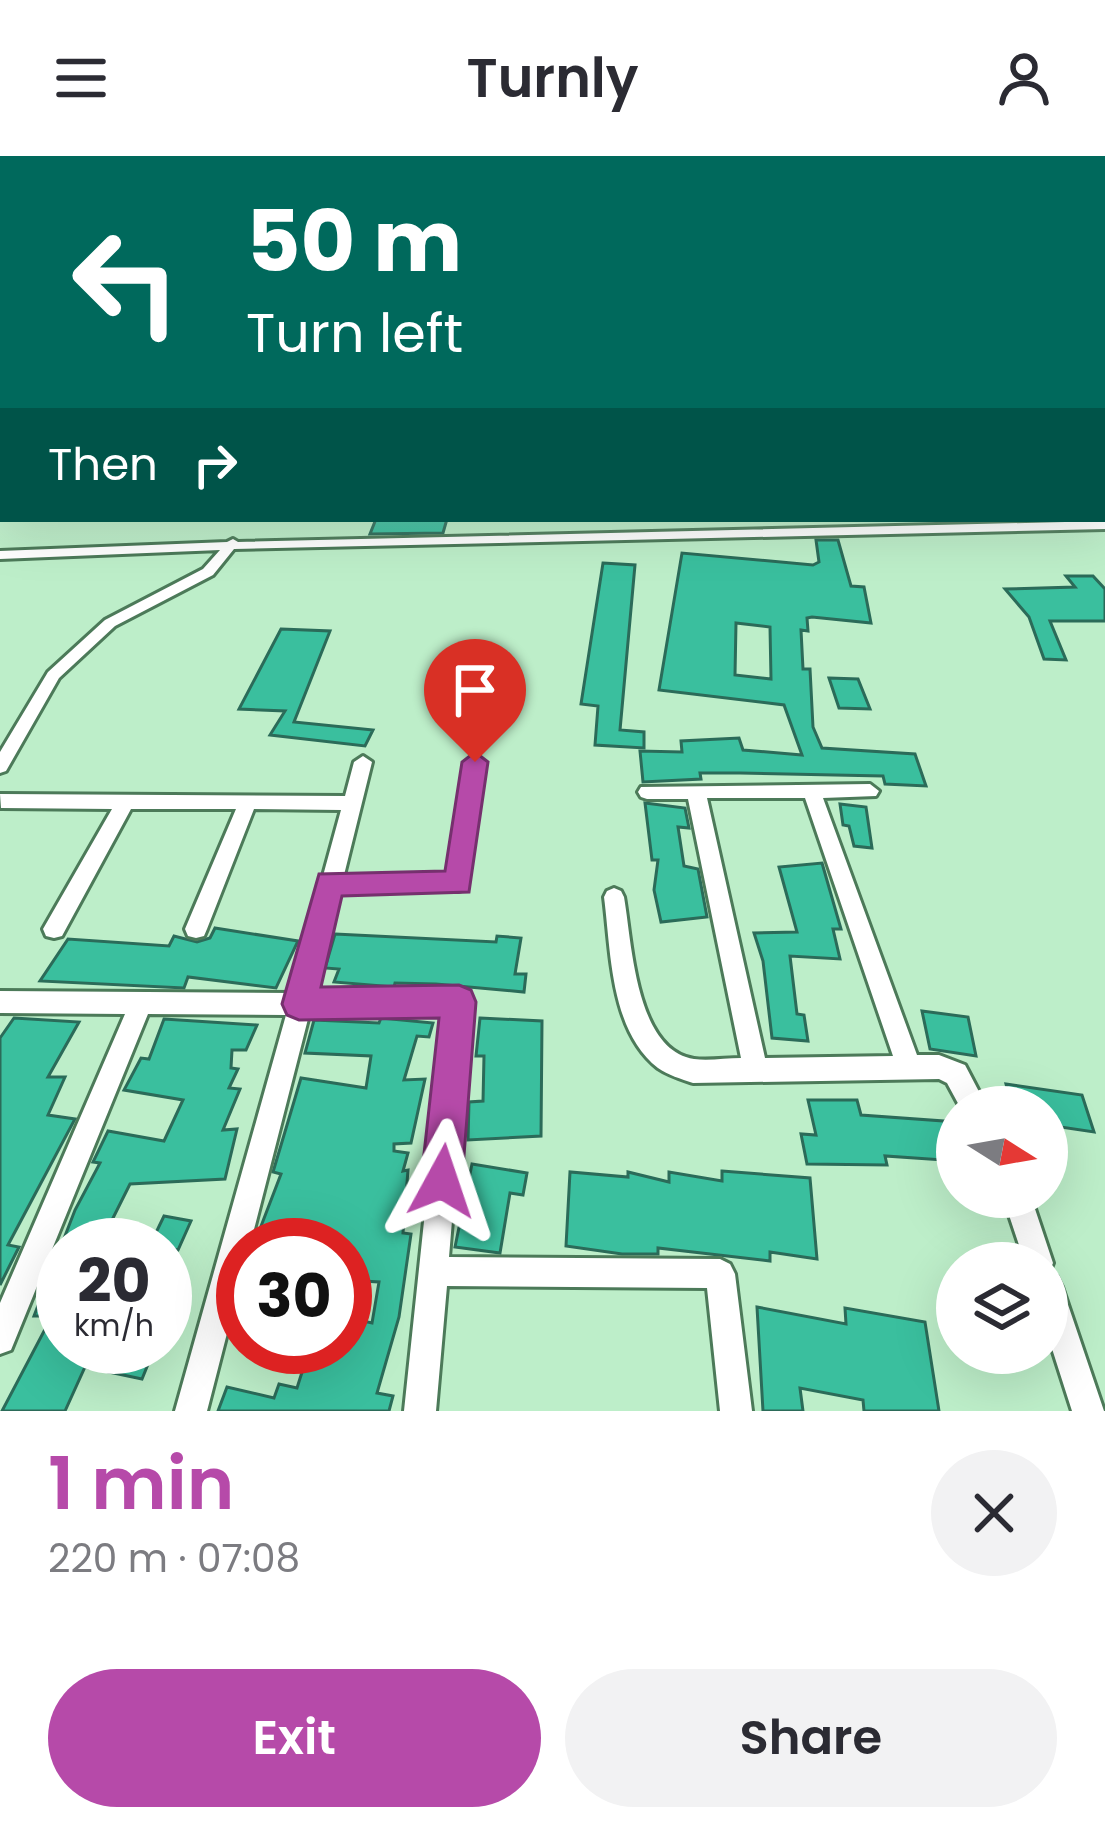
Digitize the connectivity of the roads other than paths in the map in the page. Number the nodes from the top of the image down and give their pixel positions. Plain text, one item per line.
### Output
1 (1105, 525) edge
2 (233, 543) junction
3 (0, 555) edge
4 (364, 762) dead end
5 (475, 762) dead end
6 (0, 766) edge
7 (0, 791) edge
8 (870, 791) dead end
9 (647, 792) dead end
10 (696, 792) junction
11 (812, 792) junction
12 (1, 801) edge
13 (126, 801) junction
14 (248, 802) junction
15 (350, 803) junction
16 (330, 883) junction
17 (614, 898) dead end
18 (54, 929) dead end
19 (196, 929) dead end
20 (141, 1003) junction
21 (299, 1004) junction
22 (2, 1005) edge
23 (909, 1068) junction
24 (756, 1070) junction
25 (960, 1086) edge
26 (434, 1271) junction
27 (0, 1339) edge
28 (1068, 1351) edge
29 (191, 1411) edge
30 (420, 1411) edge
31 (736, 1411) edge
32 (1088, 1411) edge

1 - 2 street
2 - 3 street
2 - 6 street
4 - 15 street
5 - 16 street
7 - 12 street
8 - 11 street
9 - 10 street
10 - 11 street
10 - 24 street
11 - 23 street
12 - 13 street
13 - 14 street
13 - 18 street
14 - 15 street
14 - 19 street
15 - 16 street
16 - 21 street
17 - 24 street
20 - 21 street
20 - 22 street
20 - 27 street
21 - 26 street
21 - 29 street
23 - 24 street
23 - 25 street
26 - 30 street
26 - 31 street
28 - 32 street

